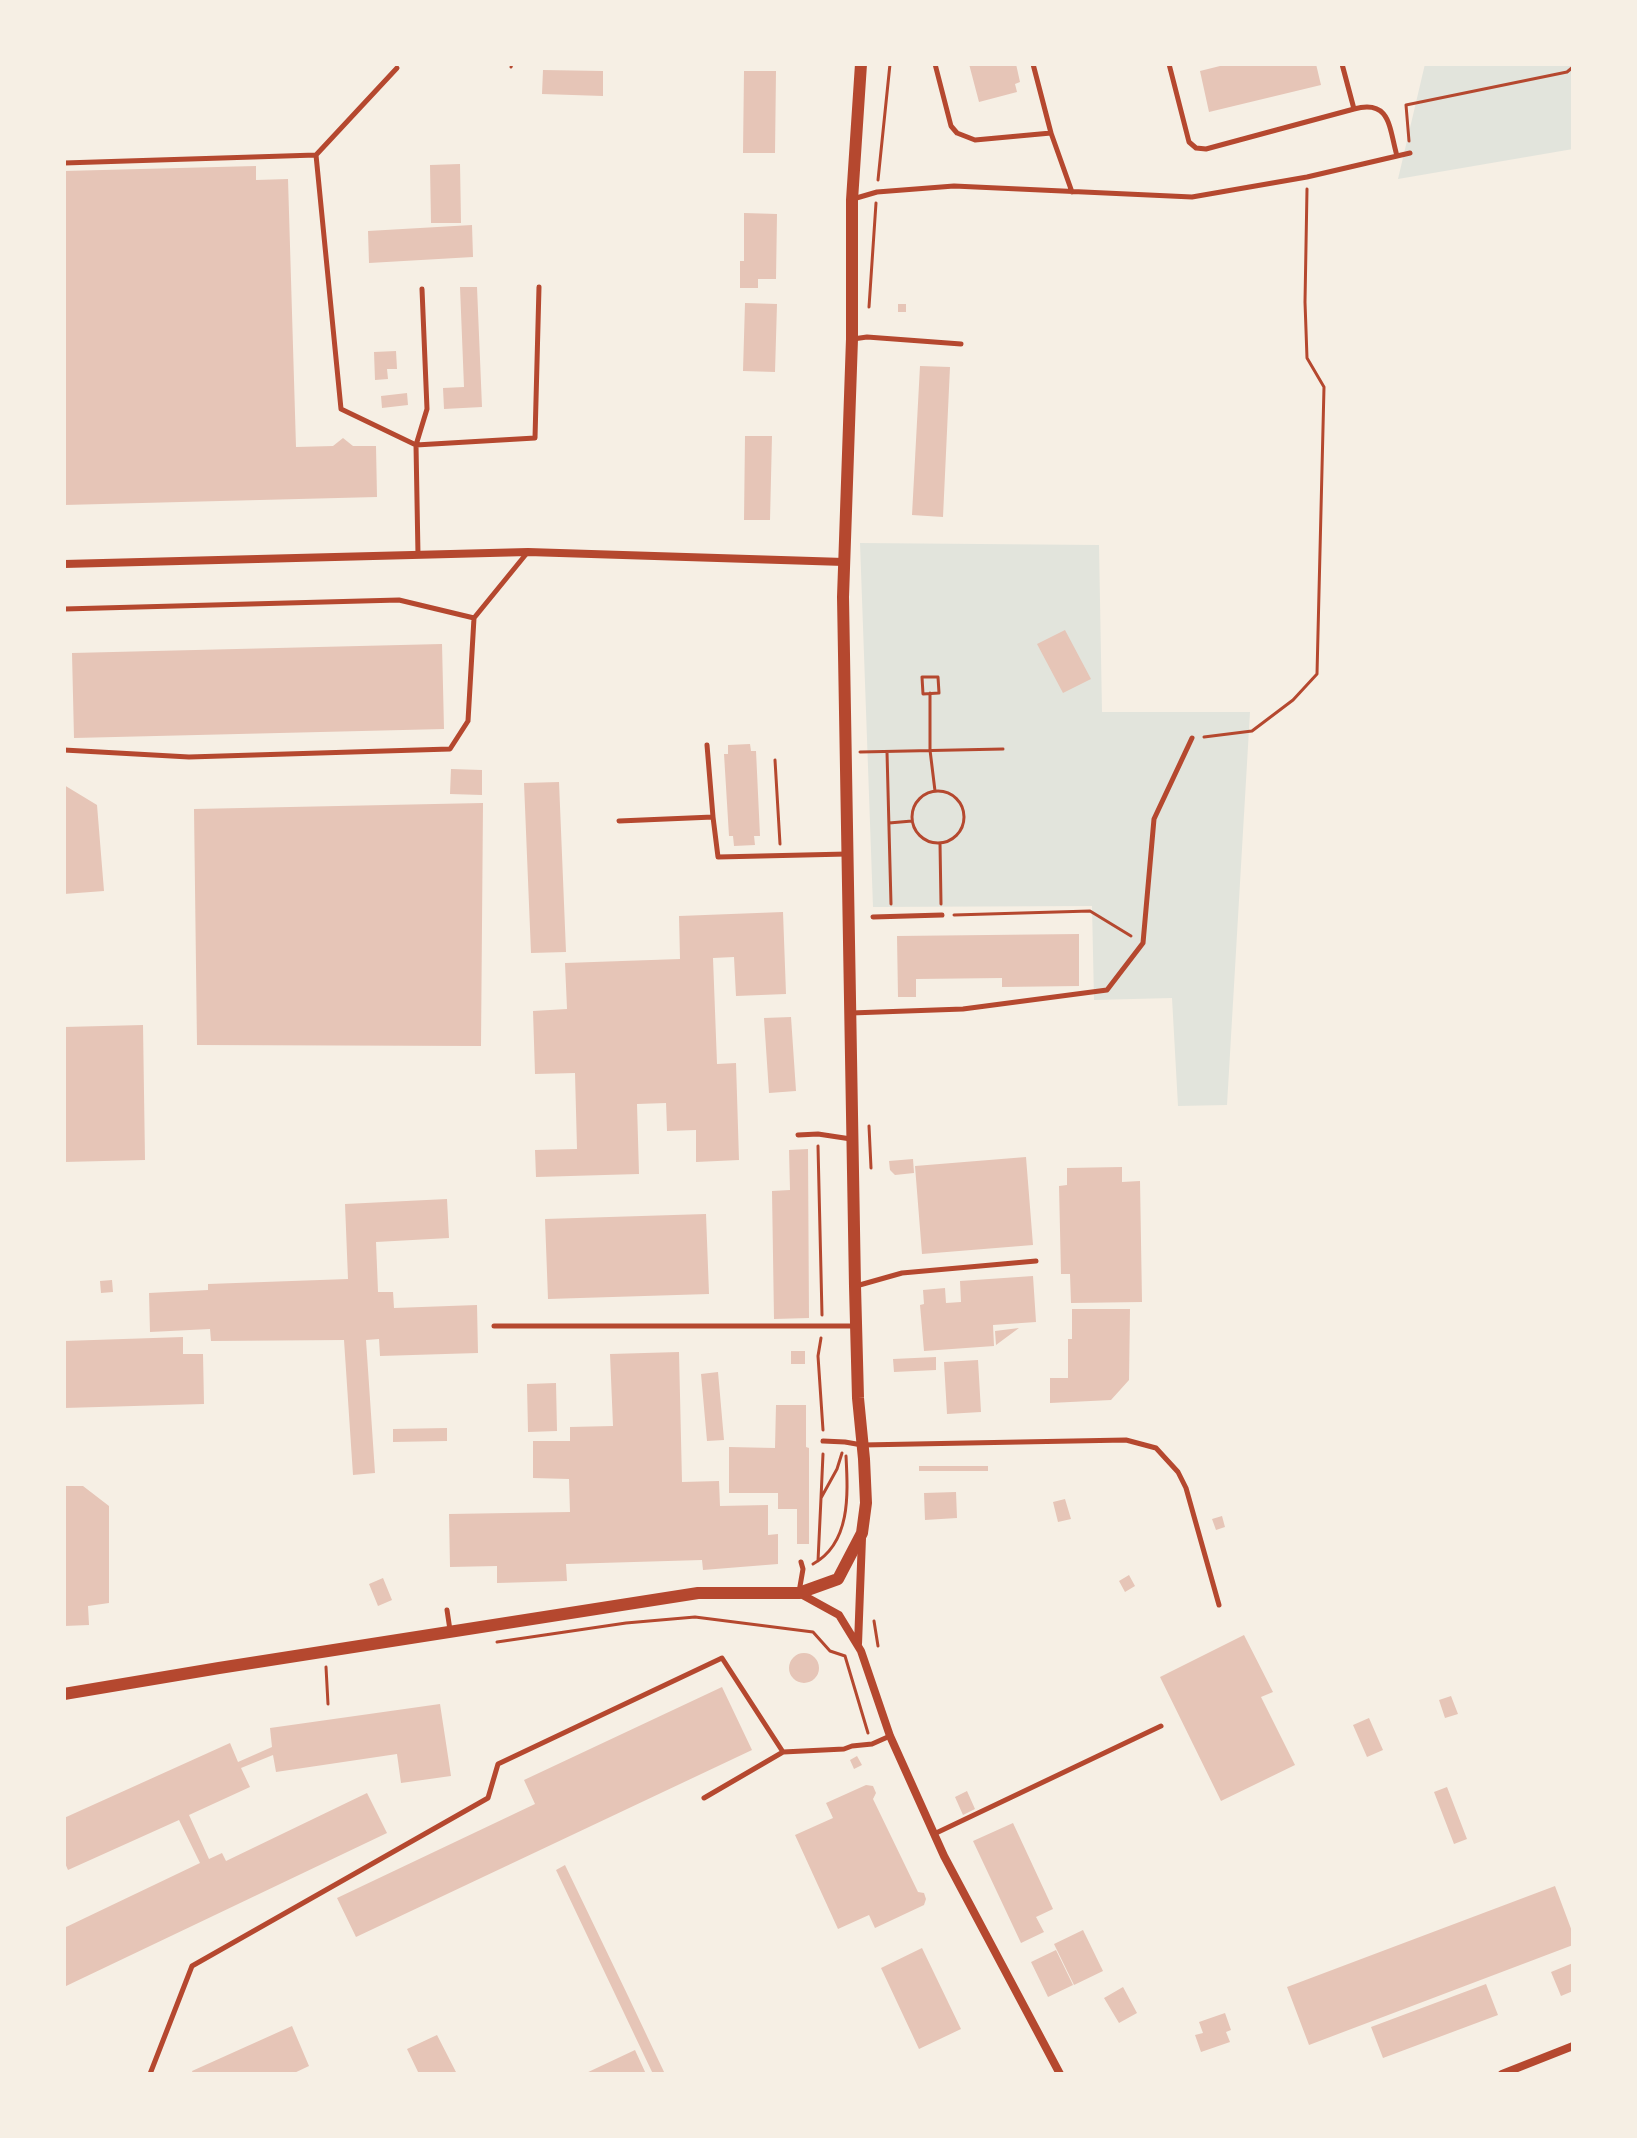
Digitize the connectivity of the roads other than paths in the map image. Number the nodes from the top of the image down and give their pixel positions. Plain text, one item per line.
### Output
1 (861, 64) edge
2 (935, 64) edge
3 (1033, 64) edge
4 (1169, 64) edge
5 (1342, 64) edge
6 (397, 68) dead end
7 (1354, 109) junction
8 (1051, 133) junction
9 (1410, 153) road end
10 (316, 155) junction
11 (1397, 156) junction
12 (64, 163) edge
13 (1073, 192) junction
14 (852, 200) junction
15 (539, 287) dead end
16 (422, 289) dead end
17 (852, 339) junction
18 (961, 344) dead end
19 (416, 445) junction
20 (528, 552) junction
21 (418, 555) junction
22 (844, 562) junction
23 (64, 564) edge
24 (64, 609) edge
25 (474, 618) junction
26 (1192, 738) road end
27 (707, 745) dead end
28 (64, 750) edge
29 (713, 817) junction
30 (619, 821) dead end
31 (848, 854) junction
32 (942, 915) road end
33 (873, 917) dead end
34 (850, 1013) junction
35 (798, 1135) dead end
36 (852, 1139) junction
37 (1036, 1261) dead end
38 (855, 1286) junction
39 (494, 1326) dead end
40 (856, 1326) junction
41 (823, 1441) road end
42 (862, 1445) junction
43 (862, 1533) junction
44 (802, 1566) road end
45 (799, 1593) junction
46 (1219, 1605) dead end
47 (447, 1610) dead end
48 (451, 1631) junction
49 (858, 1646) junction
50 (64, 1694) edge
51 (1161, 1726) dead end
52 (890, 1736) junction
53 (783, 1752) junction
54 (704, 1798) dead end
55 (934, 1834) junction
56 (1573, 2046) edge
57 (150, 2074) edge
58 (1060, 2074) edge
59 (1502, 2074) edge

1 - 14 street
2 - 8 lane
3 - 8 lane
4 - 7 lane
5 - 7 lane
6 - 10 lane
7 - 11 lane
8 - 13 lane
9 - 11 lane
10 - 12 lane
10 - 19 lane
11 - 13 lane
13 - 14 lane
14 - 17 street
15 - 19 lane
16 - 19 lane
17 - 18 lane
17 - 22 street
19 - 21 lane
20 - 21 street
20 - 22 street
20 - 25 lane
21 - 23 street
22 - 31 street
24 - 25 lane
25 - 28 lane
26 - 34 lane
27 - 29 lane
29 - 30 lane
29 - 31 lane
31 - 34 street
32 - 33 lane
34 - 36 street
35 - 36 lane
36 - 38 street
37 - 38 lane
38 - 40 street
39 - 40 lane
40 - 42 street
41 - 42 lane
42 - 43 street
42 - 46 lane
43 - 45 street
43 - 49 street
44 - 45 lane
45 - 48 street
45 - 49 street
47 - 48 lane
48 - 50 street
49 - 52 street
51 - 55 lane
52 - 53 lane
52 - 55 street
53 - 54 lane
53 - 57 lane
55 - 58 street
56 - 59 street

